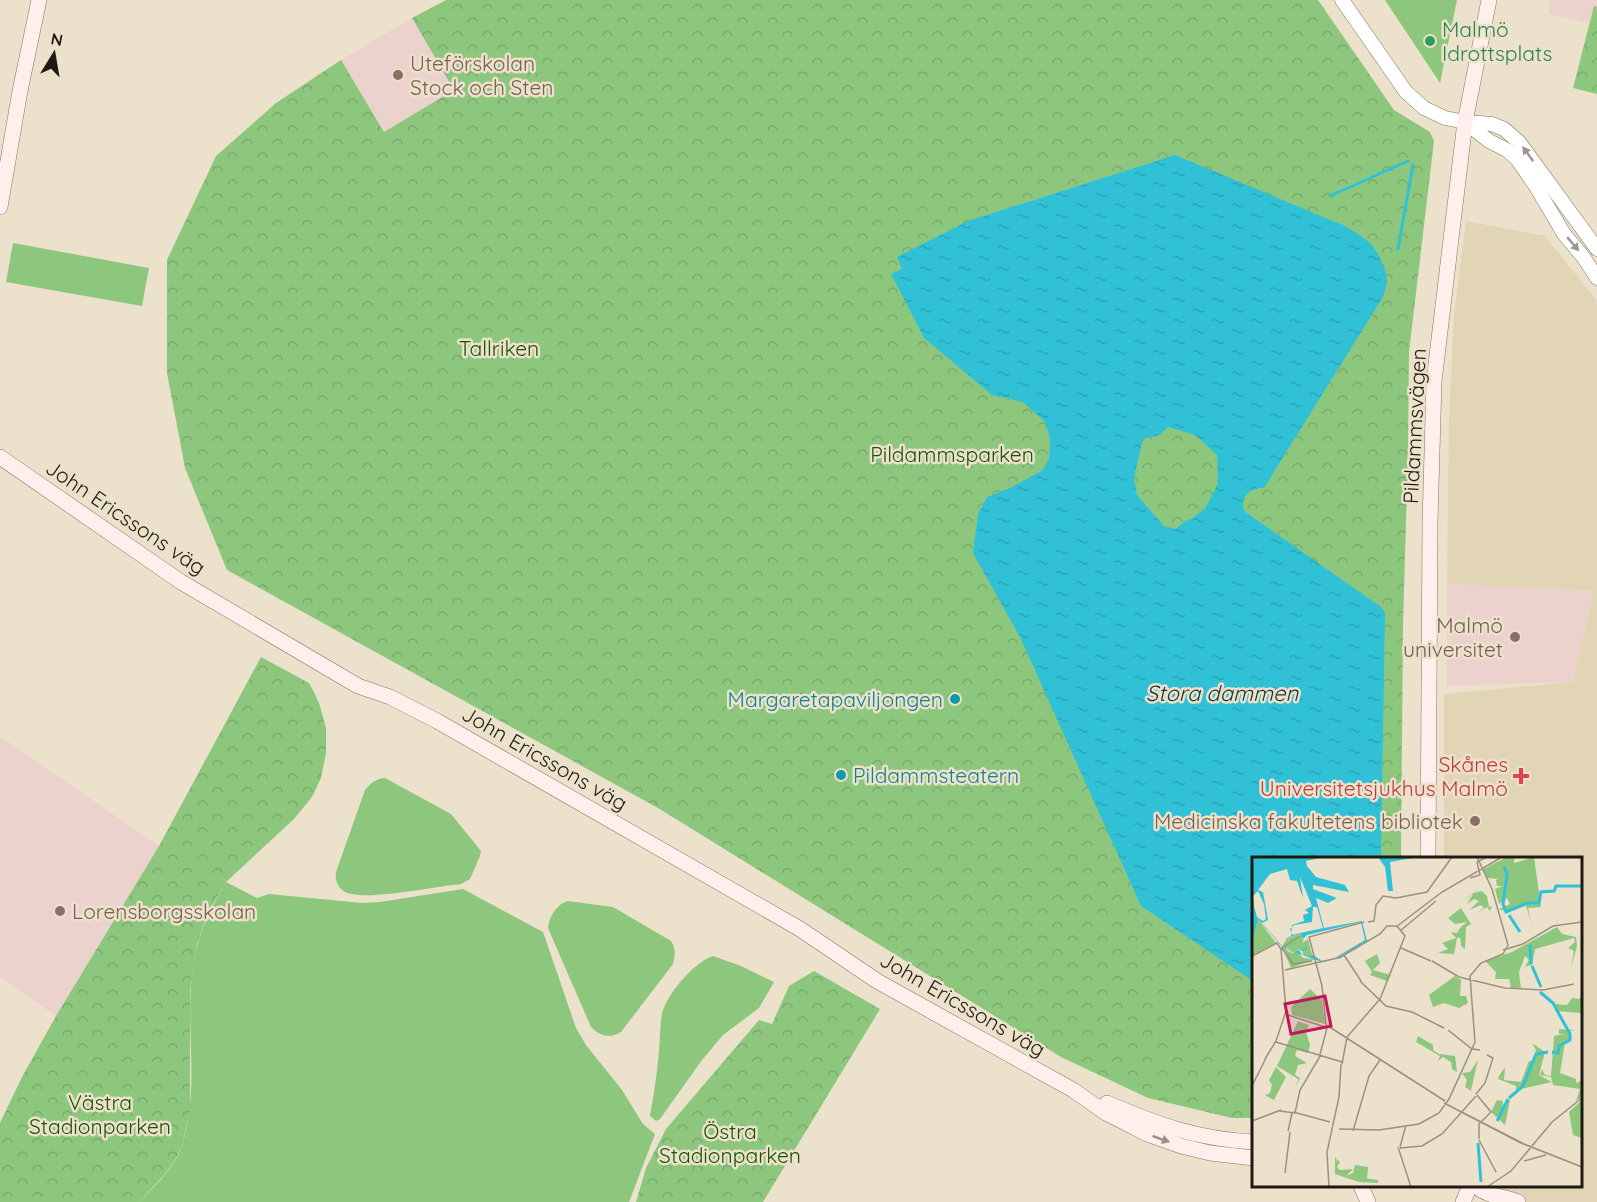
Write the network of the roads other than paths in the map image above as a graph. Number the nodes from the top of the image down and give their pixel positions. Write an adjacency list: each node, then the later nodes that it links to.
1 (39, 0): 5 (main road)
2 (1342, 0): 4 (street)
3 (1489, 0): 4 (main road, Pildammsvägen)
4 (1465, 122): 6 (street, one-way to 4); 7 (street, one-way to 7); 9 (main road, Pildammsvägen)
5 (0, 207)
6 (1597, 249)
7 (1597, 278)
8 (0, 458): 10 (main road, John Ericssons väg)
9 (1428, 857)
10 (1073, 1090): 11 (main road, John Ericssons väg); 12 (main road, John Ericssons väg, one-way to 12)
11 (1252, 1142)
12 (1252, 1158)
13 (1362, 1187): 16 (main road)
14 (1469, 1187): 17 (main road)
15 (1478, 1187): 18 (main road)
16 (1368, 1202)
17 (1463, 1202)
18 (1518, 1202)

